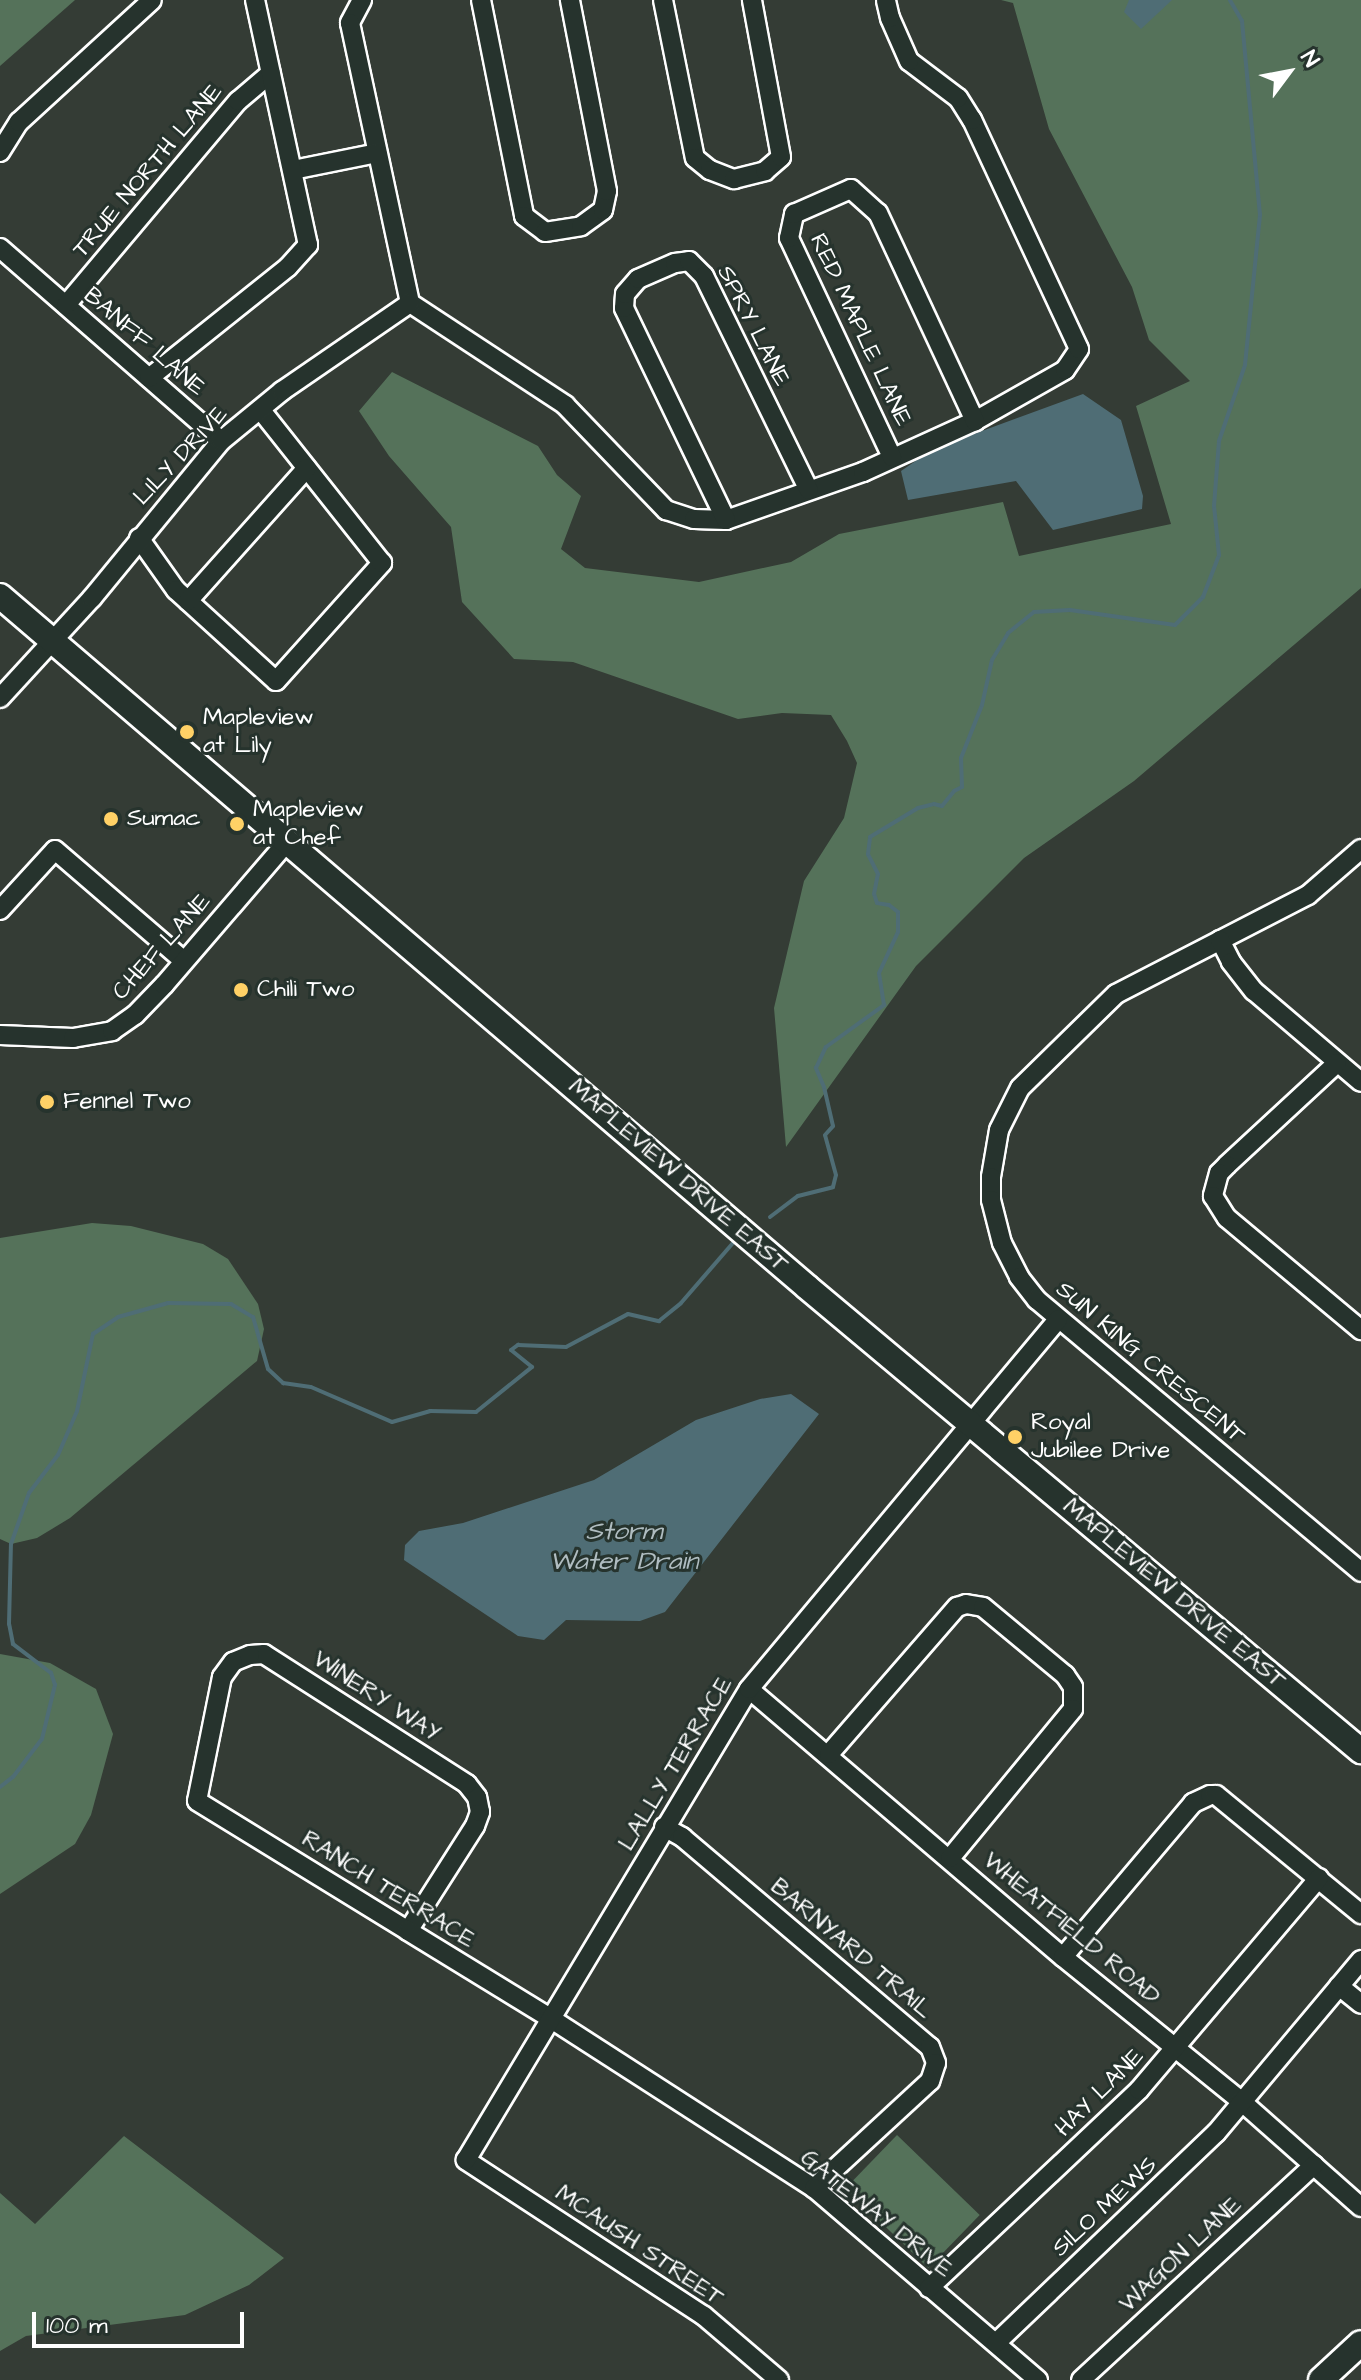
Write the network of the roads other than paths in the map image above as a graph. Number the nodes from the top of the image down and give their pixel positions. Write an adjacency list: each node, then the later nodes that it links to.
1 (152, 0): 10 (street)
2 (255, 0): 9 (street)
3 (362, 0): 11 (street)
4 (481, 0): 5 (street)
5 (570, 0)
6 (663, 0): 7 (street)
7 (752, 0)
8 (886, 0): 18 (street)
9 (271, 73): 12 (street); 15 (street, TRUE NORTH LANE)
10 (0, 152)
11 (377, 153): 12 (street); 14 (street)
12 (293, 170): 16 (street)
13 (0, 248): 15 (street, BANFF LANE)
14 (410, 303): 17 (street, LILY DRIVE); 23 (street)
15 (66, 305): 16 (street, BANFF LANE)
16 (149, 378): 19 (street, BANFF LANE)
17 (260, 409): 19 (street, LILY DRIVE); 21 (street)
18 (975, 421): 20 (street); 20 (street, RED MAPLE LANE)
19 (221, 441): 24 (street, LILY DRIVE)
20 (892, 457): 22 (street)
21 (307, 468): 26 (street); 26 (street)
22 (809, 490): 23 (street); 23 (street, SPRY LANE)
23 (726, 520)
24 (139, 538): 26 (street); 27 (street, LILY DRIVE)
25 (0, 596): 27 (main road, MAPLEVIEW DRIVE EAST)
26 (188, 601)
27 (51, 640): 28 (street, LILY DRIVE); 29 (main road, MAPLEVIEW DRIVE EAST)
28 (0, 698)
29 (286, 843): 33 (street, CHEF LANE); 39 (main road, MAPLEVIEW DRIVE EAST)
30 (1361, 849): 32 (street, SUN KING CRESCENT)
31 (0, 910): 33 (street)
32 (1220, 940): 35 (street); 37 (street, SUN KING CRESCENT)
33 (184, 961): 34 (street, CHEF LANE)
34 (0, 1035)
35 (1337, 1063): 36 (street); 38 (street)
36 (1361, 1082)
37 (1058, 1319): 39 (street); 40 (street, SUN KING CRESCENT)
38 (1361, 1330)
39 (970, 1422): 41 (street, LALLY TERRACE); 42 (main road, MAPLEVIEW DRIVE EAST)
40 (1361, 1572)
41 (749, 1689): 43 (street, WHEATFIELD ROAD); 45 (street, LALLY TERRACE)
42 (1361, 1751)
43 (829, 1754): 46 (street, WHEATFIELD ROAD); 46 (street)
44 (197, 1801): 49 (street, RANCH TERRACE); 49 (street, WINERY WAY)
45 (664, 1827): 54 (street, LALLY TERRACE); 59 (street, BARNYARD TRAIL)
46 (950, 1858): 50 (street, WHEATFIELD ROAD)
47 (1319, 1878): 48 (street); 50 (street); 55 (street, HAY LANE)
48 (1361, 1914)
49 (408, 1931): 54 (street, RANCH TERRACE)
50 (1063, 1957): 55 (street, WHEATFIELD ROAD)
51 (1361, 1960): 52 (street, SILO MEWS)
52 (1339, 1986): 53 (street); 56 (street, SILO MEWS)
53 (1361, 2004)
54 (553, 2020): 57 (street, LALLY TERRACE); 59 (street, GATEWAY DRIVE)
55 (1177, 2048): 56 (street, WHEATFIELD ROAD); 61 (street, HAY LANE)
56 (1241, 2101): 58 (street, WHEATFIELD ROAD); 62 (street, SILO MEWS)
57 (466, 2160): 64 (street, MCAUSH STREET)
58 (1314, 2165): 60 (street, WHEATFIELD ROAD); 66 (street, WAGON LANE)
59 (814, 2188): 61 (street, GATEWAY DRIVE)
60 (1361, 2207)
61 (929, 2288): 62 (street, GATEWAY DRIVE)
62 (996, 2343): 65 (street, GATEWAY DRIVE)
63 (1361, 2343): 67 (main road)
64 (779, 2380)
65 (1038, 2380)
66 (1081, 2380)
67 (1321, 2380)

